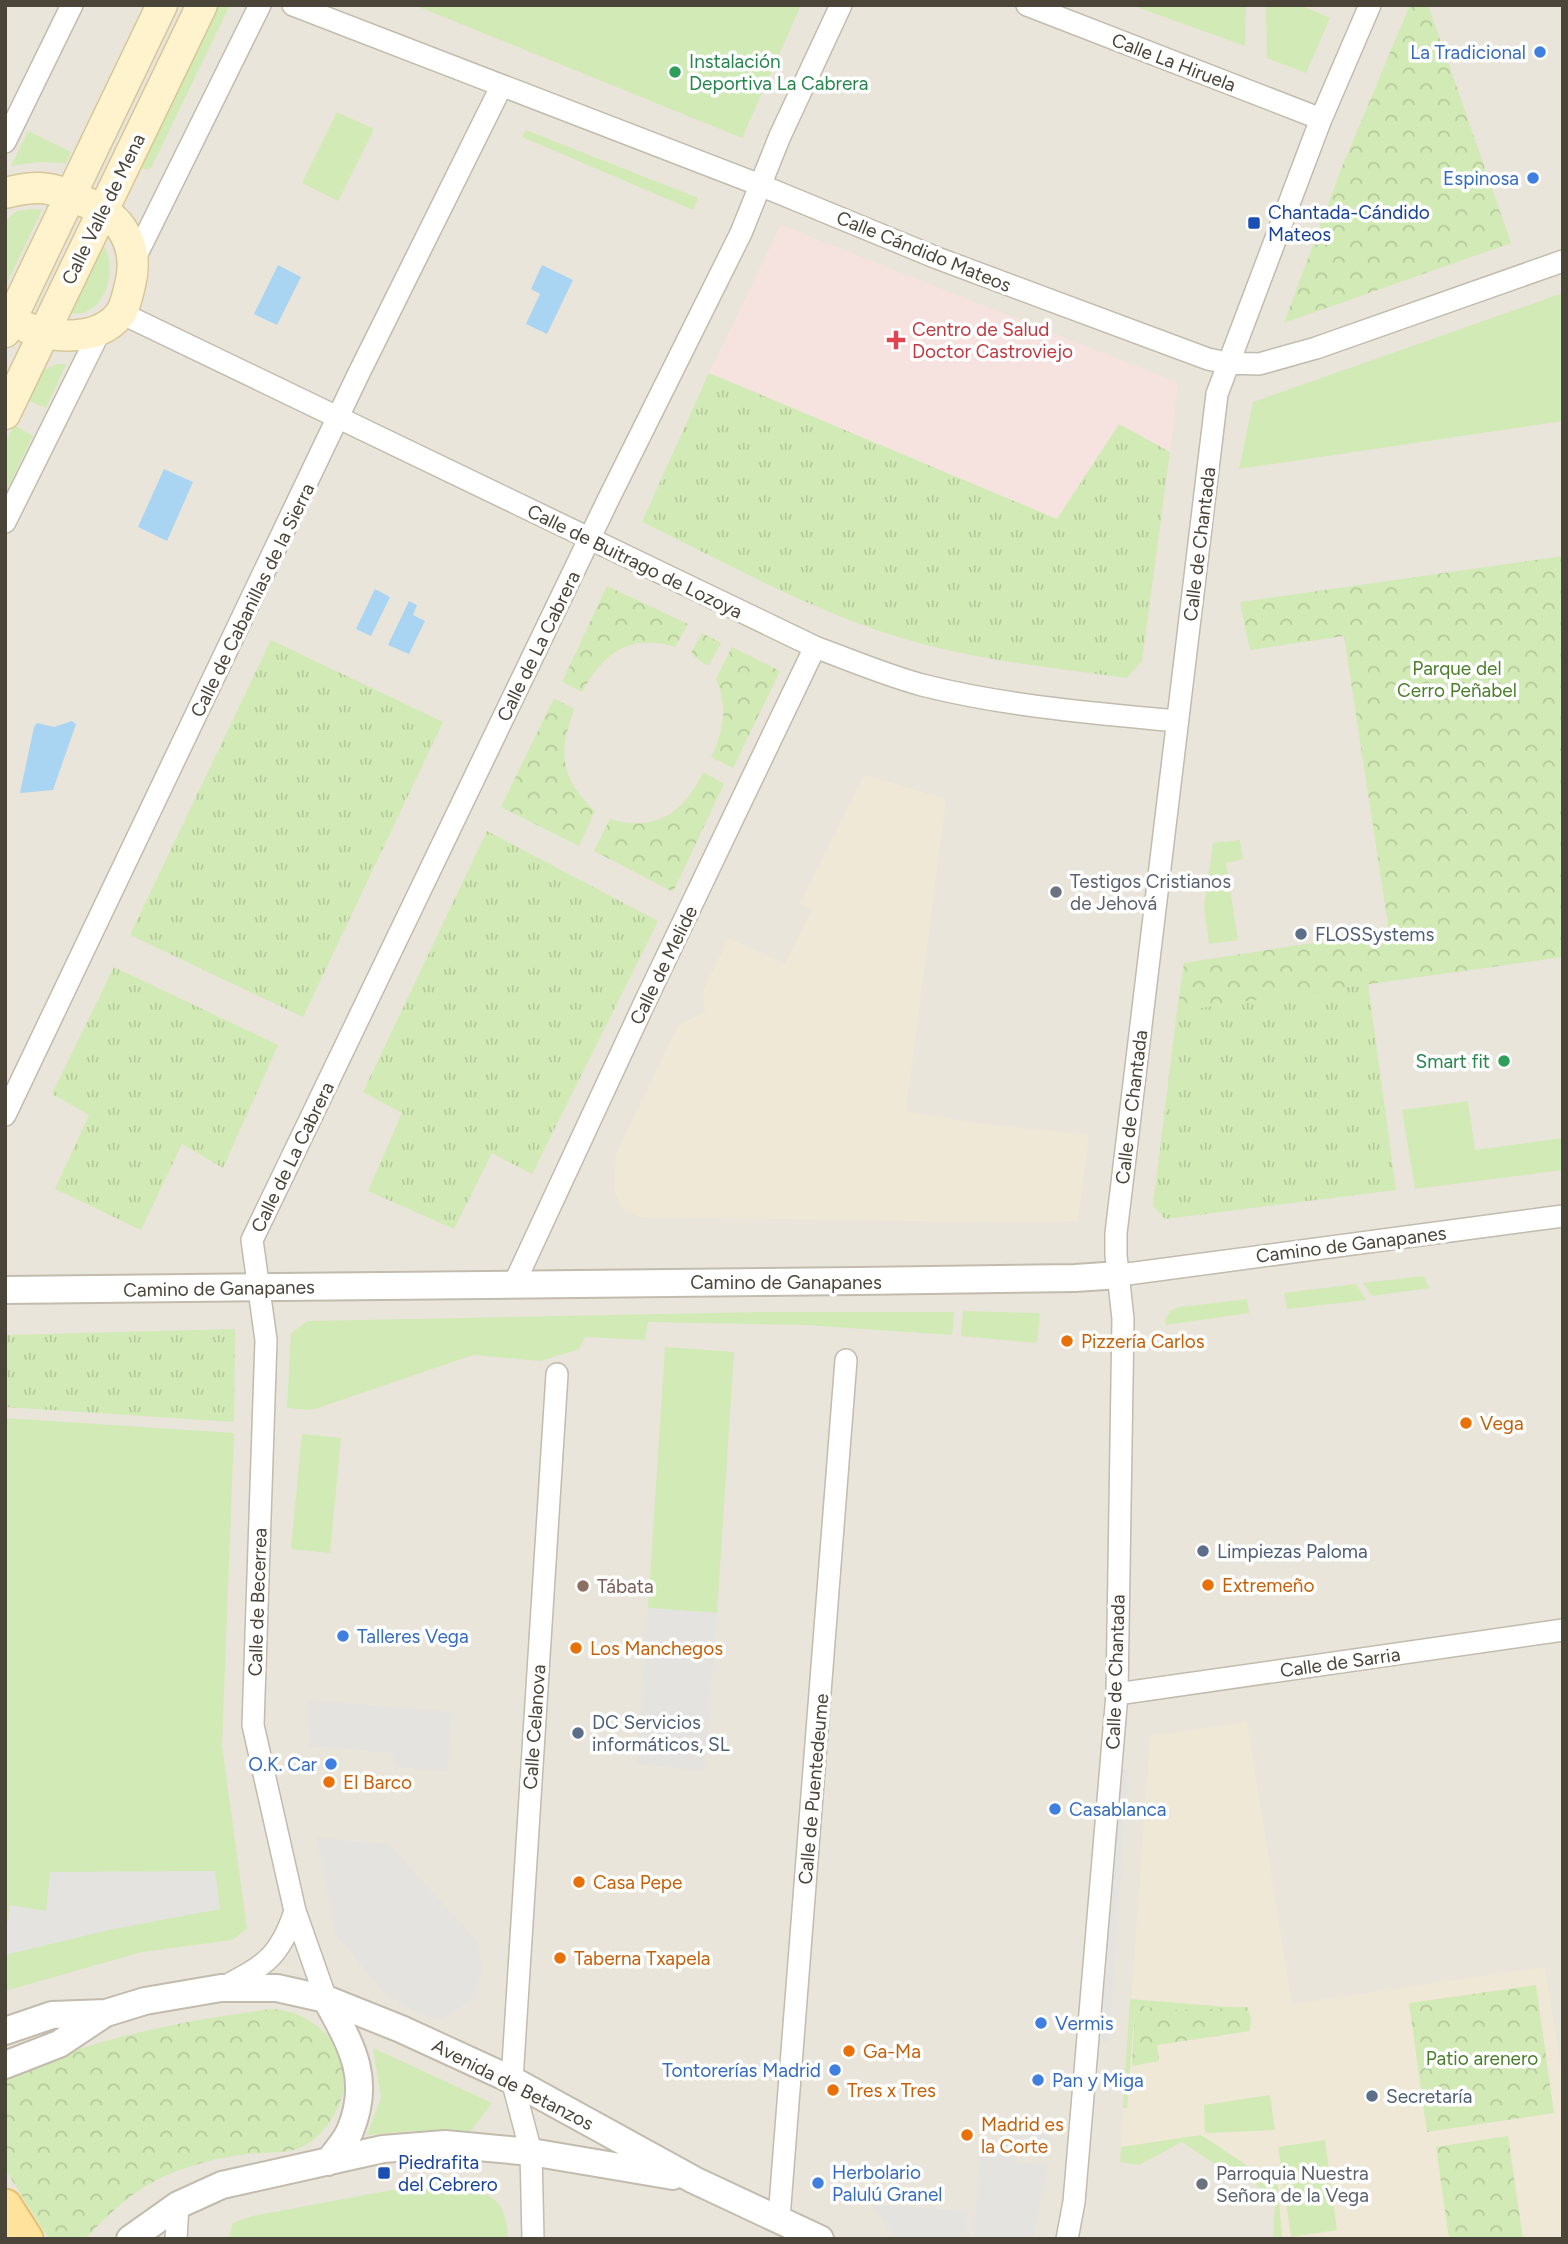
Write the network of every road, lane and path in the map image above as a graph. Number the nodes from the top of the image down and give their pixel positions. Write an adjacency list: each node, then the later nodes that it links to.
1 (72, 5): 11 (street)
2 (162, 5): 14 (main road, Calle Valle de Mena)
3 (202, 5): 15 (main road, Calle Valle de Mena)
4 (260, 5): 16 (street)
5 (293, 5): 9 (street, Calle Cándido Mateos)
6 (841, 5): 12 (street, Calle de La Cabrera)
7 (1027, 5): 10 (street, Calle La Hiruela)
8 (1370, 5): 10 (street, Calle de Chantada)
9 (501, 87): 12 (street, Calle Cándido Mateos); 23 (street, Calle de Cabanillas de la Sierra)
10 (1321, 119): 21 (street, Calle de Chantada)
11 (5, 142)
12 (760, 185): 21 (street, Calle Cándido Mateos); 25 (street, Calle de La Cabrera)
13 (5, 193): 14 (main road)
14 (72, 195): 15 (main road); 19 (main road, Calle Valle de Mena)
15 (102, 210): 16 (main road); 20 (main road, Calle Valle de Mena)
16 (134, 260): 18 (main road)
17 (1563, 261): 21 (street, Calle Cándido Mateos)
18 (111, 321): 20 (main road); 23 (street, Calle de Buitrago de Lozoya); 24 (street)
19 (7, 323): 20 (main road)
20 (44, 334): 22 (main road, Calle Valle de Mena)
21 (1227, 363): 27 (street, Calle de Chantada)
22 (5, 414)
23 (337, 418): 25 (street, Calle de Buitrago de Lozoya); 28 (street, Calle de Cabanillas de la Sierra)
24 (5, 523)
25 (590, 539): 26 (street, Calle de Buitrago de Lozoya); 32 (street, Calle de La Cabrera)
26 (815, 647): 27 (street, Calle de Buitrago de Lozoya); 31 (street, Calle de Melide)
27 (1177, 721): 30 (street, Calle de Chantada)
28 (5, 1115)
29 (1563, 1216): 30 (street, Camino de Ganapanes)
30 (1120, 1275): 31 (street, Camino de Ganapanes); 37 (street, Calle de Chantada)
31 (514, 1284): 32 (street, Camino de Ganapanes)
32 (259, 1289): 33 (street, Camino de Ganapanes); 38 (street, Calle de Becerrea)
33 (5, 1290)
34 (846, 1360): 50 (street, Calle de Puentedeume)
35 (557, 1374): 44 (street, Calle Celanova)
36 (1563, 1630): 37 (street, Calle de Sarria)
37 (1117, 1694): 56 (street, Calle de Chantada)
38 (295, 1910): 39 (street); 40 (street, Calle de Becerrea)
39 (221, 1988): 40 (street, Avenida de Betanzos); 41 (street, Avenida de Betanzos)
40 (326, 1999): 44 (street, Avenida de Betanzos); 46 (street)
41 (106, 2013): 42 (street); 43 (street)
42 (5, 2031)
43 (5, 2065)
44 (512, 2080): 45 (street, Calle Celanova); 47 (street, Avenida de Betanzos)
45 (531, 2152): 46 (street, Avenida de Betanzos); 47 (street, Avenida de Betanzos); 54 (street, Calle Celanova)
46 (328, 2162): 48 (street, Avenida de Betanzos)
47 (694, 2180): 50 (street, Avenida de Betanzos)
48 (178, 2205): 52 (street, Avenida de Betanzos); 53 (street)
49 (5, 2206): 51 (main road)
50 (779, 2218): 55 (street, Avenida de Betanzos)
51 (26, 2239)
52 (130, 2239)
53 (176, 2239)
54 (533, 2239)
55 (820, 2239)
56 (1068, 2239)

